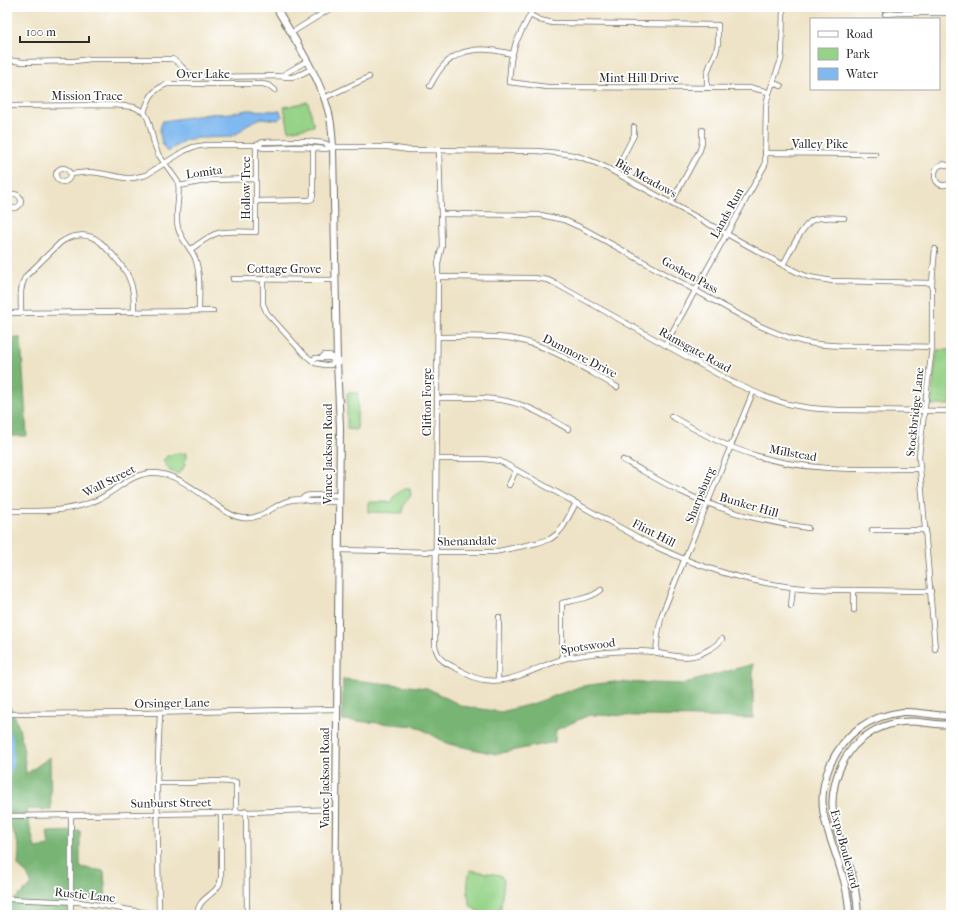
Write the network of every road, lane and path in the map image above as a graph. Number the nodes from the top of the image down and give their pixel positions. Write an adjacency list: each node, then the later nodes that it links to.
1 (276, 7): 9 (main road, Vance Jackson Road)
2 (333, 7): 9 (street)
3 (534, 7): 8 (street)
4 (783, 7): 18 (street, Lands Run)
5 (927, 10): 6 (street); 7 (street)
6 (951, 13)
7 (886, 14)
8 (530, 15): 10 (street); 21 (street)
9 (290, 33): 12 (main road, Vance Jackson Road)
10 (512, 54): 19 (street); 21 (street, Mint Hill Drive)
11 (7, 60): 15 (street)
12 (307, 61): 13 (main road, Vance Jackson Road); 14 (street)
13 (311, 69): 16 (street); 24 (main road, Vance Jackson Road)
14 (291, 70): 15 (street); 16 (street)
15 (280, 76): 16 (street)
16 (295, 77)
17 (369, 77): 24 (street)
18 (774, 83): 20 (street); 23 (street, Lands Run)
19 (430, 86)
20 (781, 86)
21 (707, 88): 23 (street, Mint Hill Drive)
22 (275, 90): 26 (street, Over Lake)
23 (769, 93): 33 (street, Lands Run)
24 (324, 98): 30 (main road, Vance Jackson Road)
25 (7, 106): 26 (street, Mission Trace)
26 (144, 112): 35 (street)
27 (634, 128): 37 (street)
28 (702, 130): 43 (street)
29 (256, 145): 30 (street, Big Meadows); 31 (street, Big Meadows); 35 (street, Big Meadows); 39 (street, Hollow Tree)
30 (333, 147): 31 (street, Big Meadows); 32 (street, Big Meadows); 53 (main road, Vance Jackson Road)
31 (313, 148): 42 (street)
32 (439, 150): 37 (street, Big Meadows); 44 (street, Clifton Forge)
33 (765, 153): 34 (street, Valley Pike); 46 (street, Lands Run)
34 (875, 154)
35 (164, 163): 38 (street, Big Meadows); 41 (street)
36 (951, 167): 40 (street)
37 (615, 172): 43 (street, Big Meadows)
38 (70, 174)
39 (256, 179): 41 (street, Lomita); 42 (street, Hollow Tree)
40 (951, 183)
41 (179, 186): 48 (street)
42 (257, 201): 48 (street, Hollow Tree)
43 (671, 203): 46 (street, Big Meadows)
44 (441, 214): 50 (street, Clifton Forge); 55 (street, Goshen Pass)
45 (844, 218): 49 (street)
46 (727, 234): 49 (street, Big Meadows); 55 (street, Lands Run)
47 (935, 249): 54 (street, Stockbridge Lane)
48 (190, 250): 56 (street)
49 (783, 265): 54 (street, Big Meadows)
50 (438, 277): 61 (street, Clifton Forge); 62 (street, Ramsgate Road)
51 (233, 279): 52 (street, Cottage Grove)
52 (263, 279): 53 (street, Cottage Grove); 64 (street)
53 (336, 280): 65 (main road, Vance Jackson Road)
54 (932, 283): 63 (street, Stockbridge Lane)
55 (696, 290): 62 (street, Lands Run); 63 (street, Goshen Pass)
56 (199, 311): 57 (street); 58 (street)
57 (213, 311)
58 (134, 312): 60 (street); 60 (street)
59 (7, 313): 60 (street)
60 (21, 313)
61 (438, 337): 66 (street, Dunmore Drive); 68 (street, Clifton Forge)
62 (665, 345): 67 (street, Ramsgate Road)
63 (932, 347): 69 (street, Stockbridge Lane)
64 (312, 360): 65 (street); 65 (street)
65 (334, 360): 79 (main road, Vance Jackson Road)
66 (617, 387)
67 (753, 392): 69 (street, Ramsgate Road); 73 (street, Sharpsburg)
68 (437, 398): 72 (street); 74 (street, Clifton Forge)
69 (925, 411): 70 (street, Ramsgate Road); 76 (street, Stockbridge Lane)
70 (951, 411)
71 (671, 416): 73 (street, Millstead)
72 (568, 429)
73 (731, 447): 76 (street, Millstead); 81 (street, Sharpsburg)
74 (437, 459): 77 (street, Flint Hill); 87 (street, Clifton Forge)
75 (623, 460): 81 (street, Bunker Hill)
76 (920, 469): 85 (street, Stockbridge Lane)
77 (516, 470): 78 (street); 80 (street, Flint Hill)
78 (509, 485)
79 (339, 499): 82 (street, Wall Street); 86 (main road, Vance Jackson Road)
80 (576, 503): 87 (street, Shenandale); 88 (street, Flint Hill)
81 (708, 504): 83 (street, Bunker Hill); 88 (street, Sharpsburg)
82 (7, 512)
83 (808, 528)
84 (872, 530): 85 (street)
85 (926, 530): 92 (street, Stockbridge Lane)
86 (338, 550): 87 (street, Shenandale); 102 (main road, Vance Jackson Road)
87 (436, 552): 99 (street, Clifton Forge)
88 (685, 559): 89 (street, Flint Hill); 98 (street, Sharpsburg)
89 (793, 587): 91 (street, Flint Hill); 93 (street)
90 (601, 590): 100 (street)
91 (854, 590): 92 (street, Flint Hill); 94 (street)
92 (931, 591): 97 (street, Stockbridge Lane)
93 (791, 606)
94 (854, 610)
95 (498, 617): 101 (street)
96 (722, 638): 98 (street, Spotswood)
97 (935, 649)
98 (656, 652): 100 (street, Spotswood)
99 (437, 654): 101 (street, Spotswood)
100 (562, 659): 101 (street, Spotswood)
101 (498, 680)
102 (337, 709): 103 (street, Orsinger Lane); 110 (main road, Vance Jackson Road)
103 (160, 713): 104 (street, Orsinger Lane); 109 (street)
104 (7, 714)
105 (951, 716): 107 (main road, Expo Boulevard)
106 (951, 724): 108 (main road, Expo Boulevard)
107 (834, 756): 108 (street); 119 (main road, Expo Boulevard)
108 (843, 762): 120 (main road, Expo Boulevard)
109 (157, 783): 112 (street); 114 (street)
110 (336, 809): 113 (street, Sunburst Street); 125 (main road, Vance Jackson Road)
111 (221, 812): 112 (street, Sunburst Street); 114 (street, Sunburst Street); 123 (street)
112 (236, 812): 113 (street, Sunburst Street)
113 (246, 812): 124 (street)
114 (157, 813): 115 (street, Sunburst Street); 122 (street)
115 (72, 815): 116 (street, Sunburst Street); 118 (street)
116 (7, 816)
117 (7, 899): 118 (street, Rustic Lane)
118 (71, 902): 121 (street); 122 (street, Rustic Lane)
119 (849, 913): 120 (street)
120 (858, 913)
121 (71, 915)
122 (160, 915)
123 (197, 915)
124 (247, 915)
125 (335, 915)

